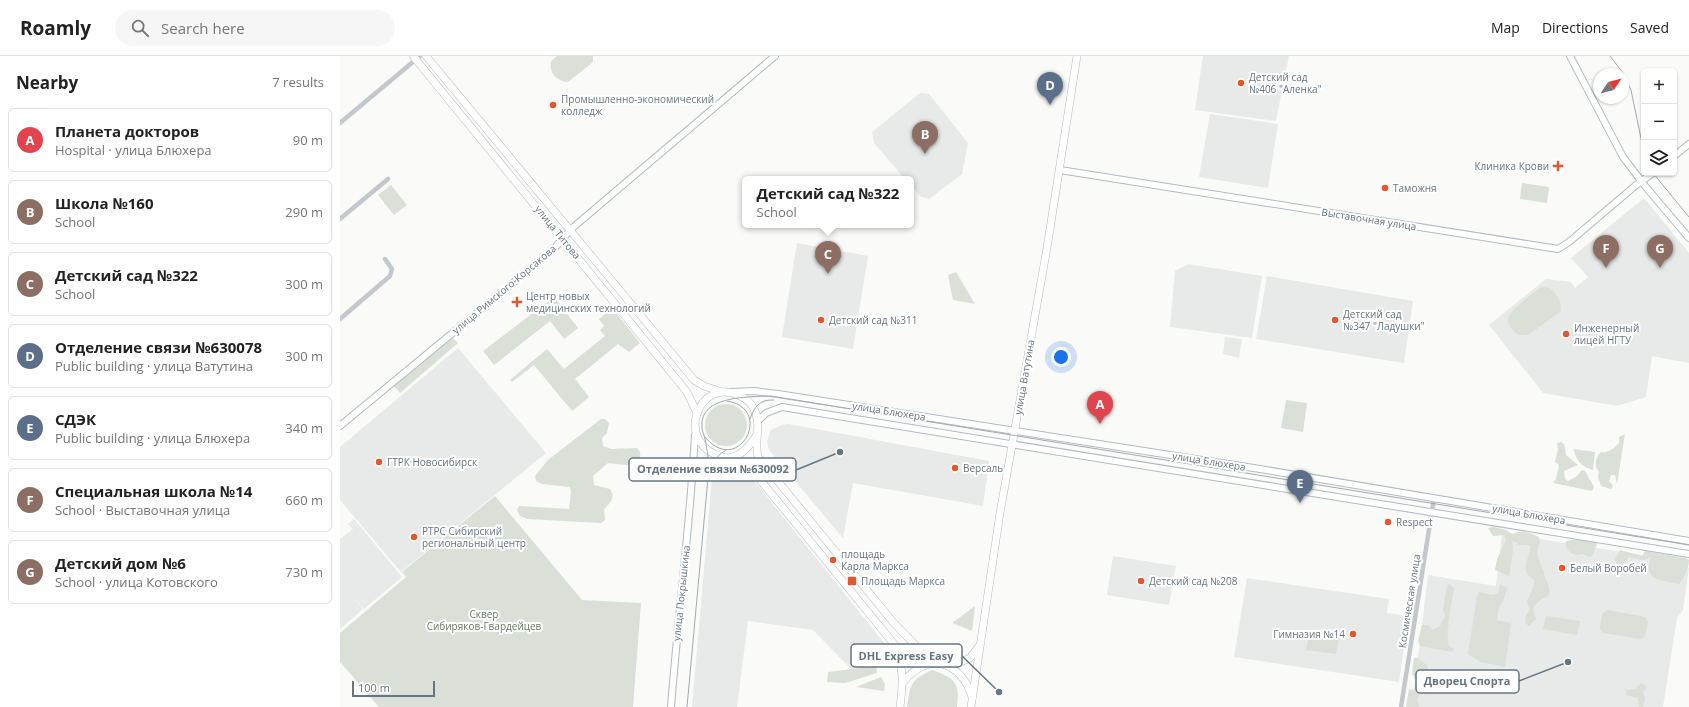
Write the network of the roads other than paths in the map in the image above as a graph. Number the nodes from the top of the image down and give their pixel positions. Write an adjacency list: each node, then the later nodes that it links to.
1 (426, 56): 14 (main road, улица Титова)
2 (775, 56): 14 (street, улица Римского-Корсакова)
3 (1077, 56): 9 (main road, улица Ватутина)
4 (1570, 56): 12 (street)
5 (416, 57): 6 (street); 15 (main road, улица Титова)
6 (340, 123)
7 (1689, 144): 8 (street)
8 (1677, 154)
9 (1060, 170): 12 (street, Выставочная улица); 23 (main road, улица Ватутина)
10 (1649, 176): 12 (street, Выставочная улица)
11 (388, 179): 13 (street)
12 (1642, 181): 16 (street)
13 (340, 219)
14 (570, 230): 15 (street, улица Римского-Корсакова); 19 (main road, улица Титова)
15 (563, 238): 20 (main road, улица Титова); 22 (street, улица Римского-Корсакова)
16 (1689, 238)
17 (385, 259): 18 (street)
18 (340, 319)
19 (726, 392): 20 (main road); 21 (main road); 23 (street, улица Блюхера)
20 (697, 413): 24 (main road)
21 (758, 421): 25 (main road); 26 (street, улица Блюхера)
22 (340, 426)
23 (1014, 430): 26 (main road, улица Ватутина); 29 (street, улица Блюхера)
24 (695, 435): 27 (main road); 28 (street, улица Покрышкина)
25 (756, 436): 27 (main road); 34 (main road)
26 (1012, 445): 30 (street, улица Блюхера); 33 (main road, улица Ватутина)
27 (729, 458): 28 (street); 36 (main road)
28 (693, 479): 38 (street, улица Покрышкина)
29 (1434, 498): 30 (street, Космическая улица); 31 (street, улица Блюхера)
30 (1432, 513): 32 (street, улица Блюхера); 42 (street, Космическая улица)
31 (1689, 541)
32 (1689, 554)
33 (982, 641): 35 (main road); 37 (main road, улица Ватутина)
34 (936, 662): 35 (main road); 36 (main road)
35 (951, 666): 37 (main road)
36 (903, 683): 39 (main road)
37 (972, 698): 40 (main road); 41 (main road)
38 (671, 707)
39 (900, 707)
40 (970, 707)
41 (975, 707)
42 (1401, 707)

